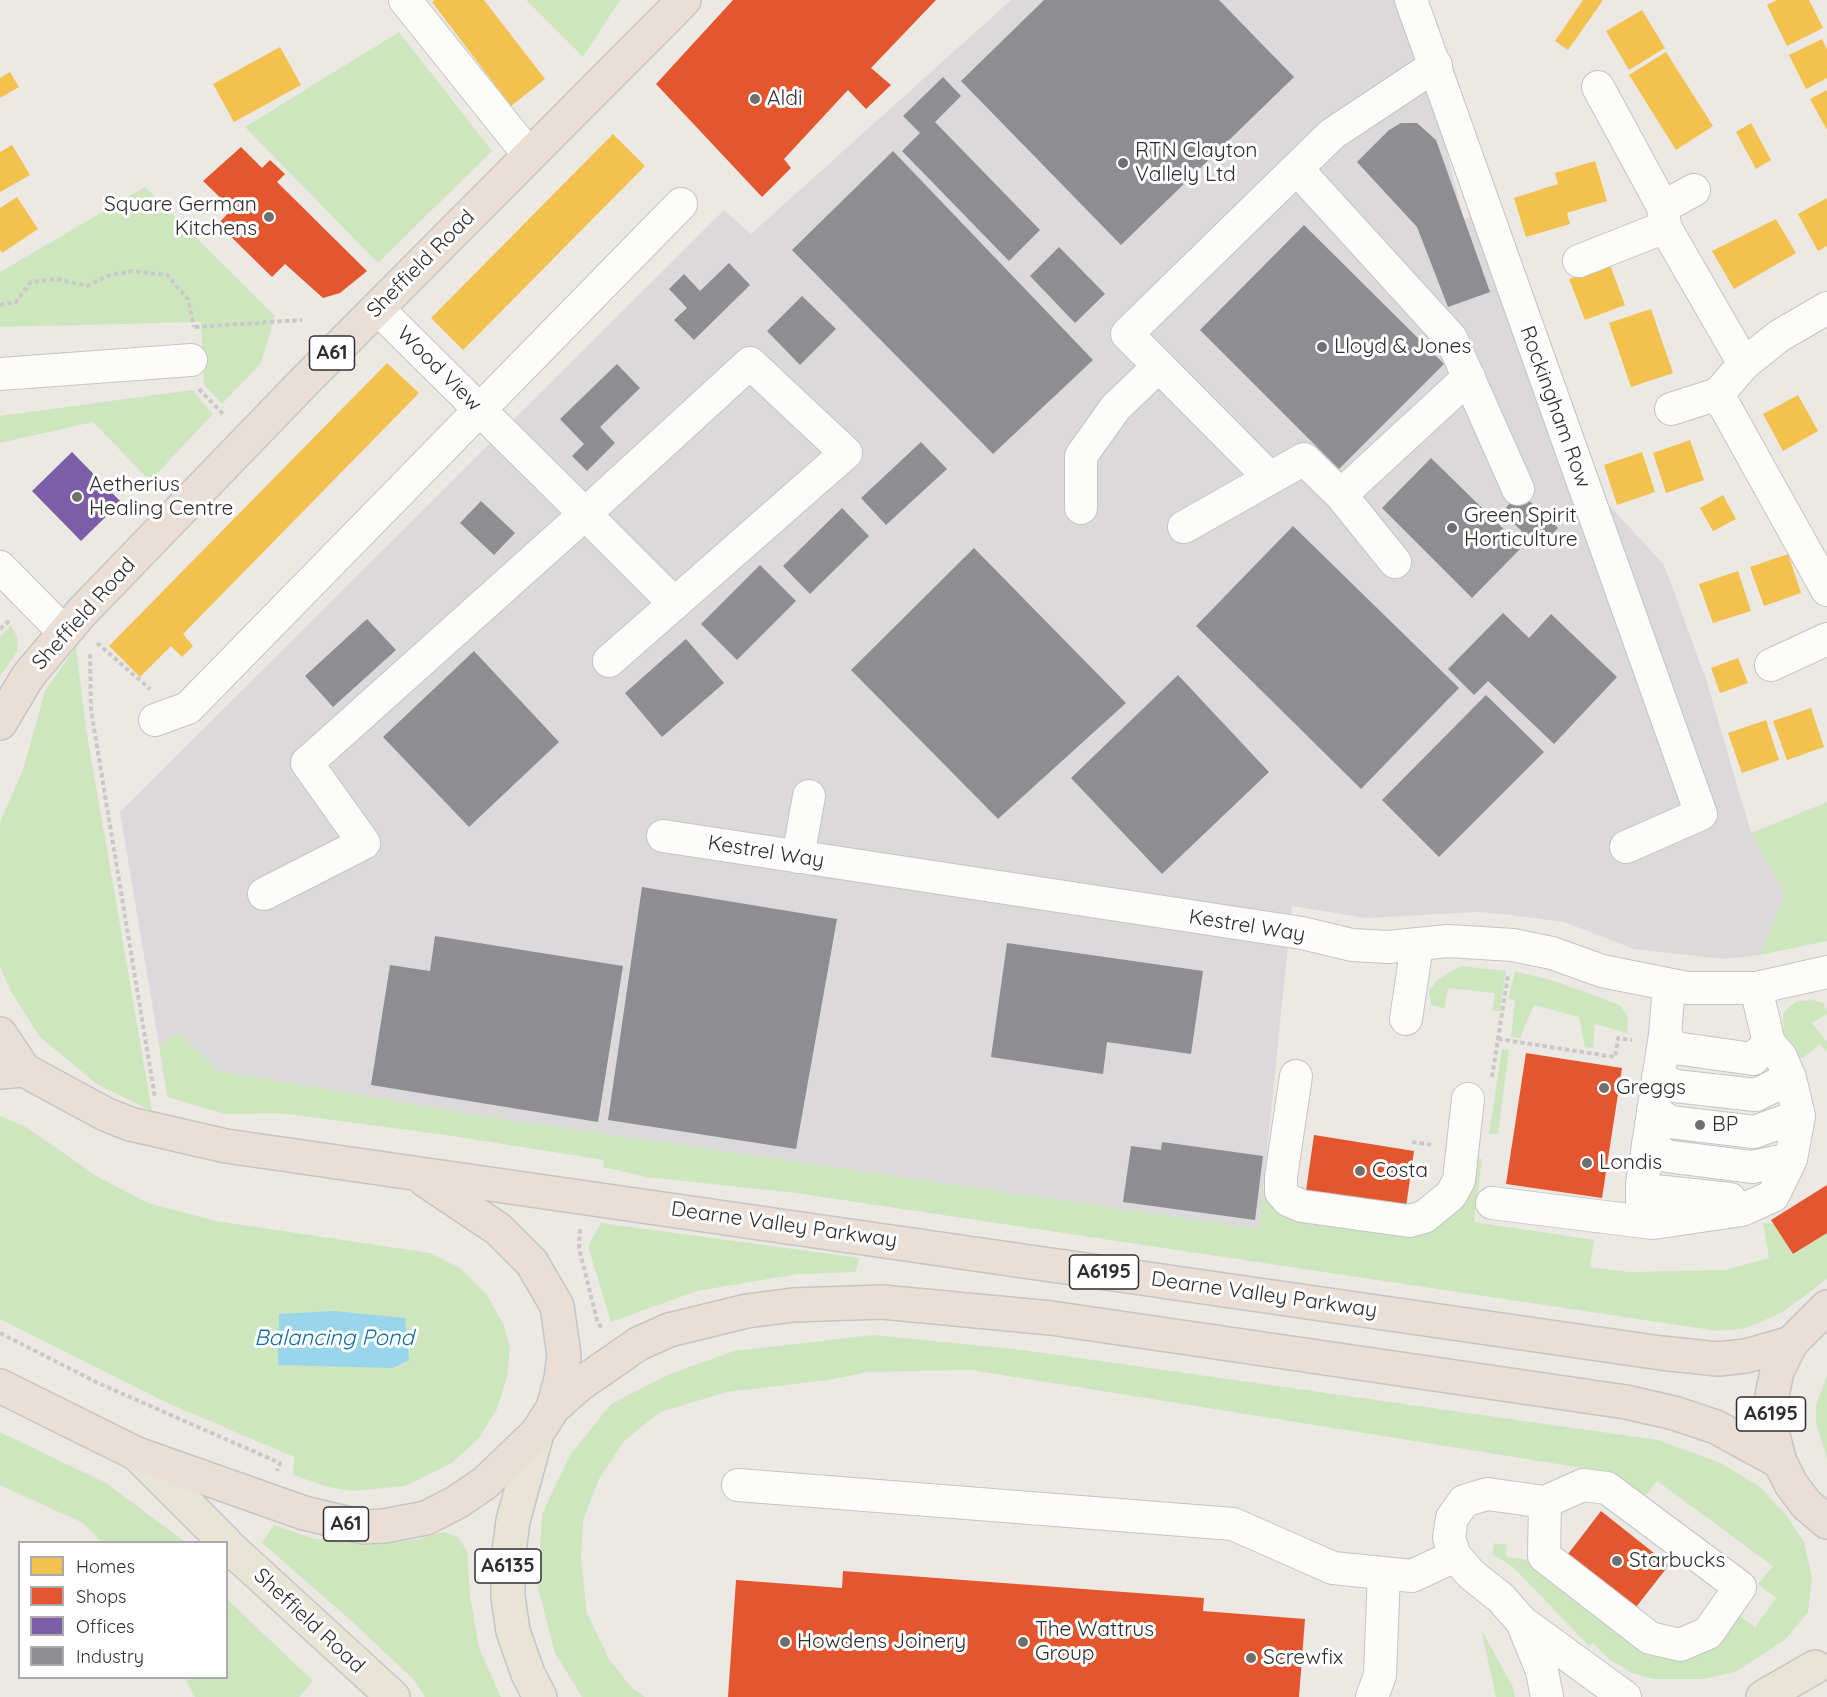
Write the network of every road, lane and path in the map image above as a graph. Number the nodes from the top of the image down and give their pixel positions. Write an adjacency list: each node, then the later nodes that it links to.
1 (405, 0): 6 (street)
2 (684, 0): 6 (highway, Sheffield Road / A61)
3 (1411, 0): 4 (street, Rockingham Row)
4 (1436, 65): 7 (street); 44 (street, Rockingham Row)
5 (1598, 87): 10 (street)
6 (529, 155): 13 (highway, Sheffield Road / A61)
7 (1297, 169): 19 (street); 21 (street)
8 (1694, 190): 10 (street)
9 (681, 204): 23 (street)
10 (1664, 217): 11 (street); 18 (street)
11 (1579, 261)
12 (0, 305): 16 (path)
13 (377, 308): 23 (street, Wood View); 25 (highway, Sheffield Road / A61)
14 (1827, 309): 18 (street)
15 (302, 321): 16 (path)
16 (194, 327): 17 (path)
17 (191, 360): 20 (street); 25 (path)
18 (1744, 364): 22 (street)
19 (1159, 366): 26 (street); 29 (street)
20 (0, 374)
21 (1468, 377): 27 (street); 28 (street)
22 (1718, 394): 24 (street); 34 (street)
23 (479, 409): 30 (street, Wood View); 40 (street)
24 (1671, 409)
25 (248, 441): 36 (highway, Sheffield Road / A61)
26 (1270, 478): 28 (street); 31 (street)
27 (1518, 489)
28 (1341, 495): 32 (street)
29 (1081, 508)
30 (585, 514): 35 (street, Wood View); 35 (street); 46 (street)
31 (1184, 527)
32 (1395, 562)
33 (0, 567): 36 (street)
34 (1827, 590)
35 (674, 603): 38 (street)
36 (78, 627): 40 (path); 41 (highway, Sheffield Road / A61); 63 (path)
37 (1827, 639): 39 (street)
38 (609, 661)
39 (1771, 665)
40 (166, 717)
41 (0, 723)
42 (809, 796): 45 (street)
43 (663, 836): 45 (street, Kestrel Way)
44 (1626, 847)
45 (798, 857): 47 (street, Kestrel Way)
46 (264, 894)
47 (1417, 945): 49 (street, Kestrel Way); 51 (street)
48 (1827, 972): 50 (street, Kestrel Way)
49 (1669, 986): 50 (street, Kestrel Way); 54 (street)
50 (1756, 988): 55 (street)
51 (1406, 1019)
52 (0, 1034): 56 (highway)
53 (1498, 1039): 54 (path)
54 (1664, 1040): 55 (street); 58 (street)
55 (1769, 1044): 59 (street)
56 (12, 1071): 63 (highway, Dearne Valley Parkway)
57 (1296, 1076): 60 (street)
58 (1658, 1077): 59 (street); 61 (street)
59 (1790, 1078): 62 (street)
60 (1468, 1099)
61 (1653, 1110): 62 (street); 64 (street)
62 (1799, 1116): 65 (street)
63 (160, 1133): 66 (highway, Dearne Valley Parkway)
64 (1648, 1143): 65 (street); 67 (street)
65 (1791, 1159): 69 (street)
66 (416, 1174): 68 (highway, Dearne Valley Parkway / A6195); 76 (highway)
67 (1642, 1184): 69 (street); 71 (street)
68 (585, 1196): 73 (highway, Dearne Valley Parkway / A6195); 74 (path)
69 (1773, 1196): 71 (street)
70 (1492, 1203): 71 (street)
71 (1653, 1223)
72 (1827, 1307): 73 (highway, A6195)
73 (1791, 1343): 78 (highway, A6195)
74 (618, 1358): 76 (highway, A6195); 78 (highway, A6195)
75 (0, 1386): 77 (highway, A61)
76 (545, 1421): 77 (highway, A61); 89 (main road, A6135)
77 (136, 1454): 82 (main road, Sheffield Road)
78 (1779, 1462): 81 (highway, A6195)
79 (738, 1485): 85 (street)
80 (1545, 1502): 80 (street); 84 (street)
81 (1826, 1522)
82 (224, 1541)
83 (228, 1545): 88 (main road, Sheffield Road)
84 (1455, 1556): 85 (street); 86 (street)
85 (1384, 1573): 90 (street)
86 (1522, 1622): 91 (street); 92 (street)
87 (1815, 1671): 93 (main road)
88 (393, 1697)
89 (540, 1697)
90 (1372, 1697)
91 (1547, 1697)
92 (1625, 1697)
93 (1762, 1697)

